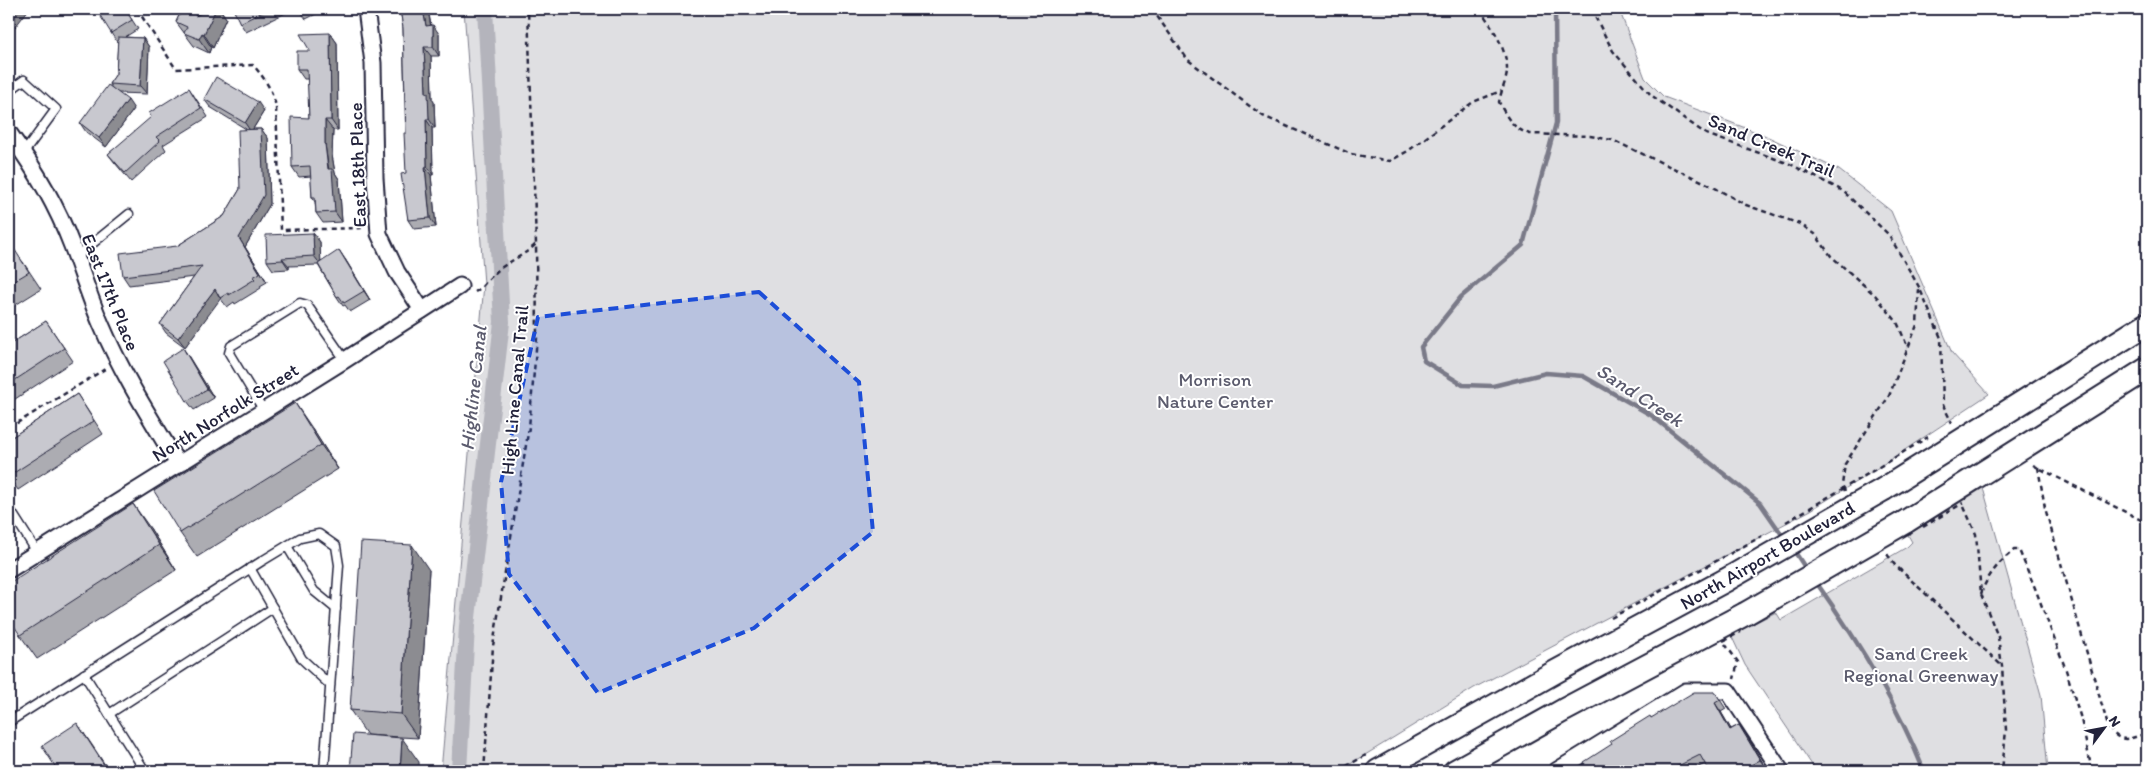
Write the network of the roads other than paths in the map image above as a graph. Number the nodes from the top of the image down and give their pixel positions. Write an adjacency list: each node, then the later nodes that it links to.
1 (366, 9): 8 (street, East 18th Place)
2 (9, 91): 4 (lane)
3 (10, 138): 4 (street, East 17th Place)
4 (23, 154): 6 (street, East 17th Place)
5 (129, 214): 6 (lane)
6 (76, 257): 13 (street, East 17th Place)
7 (459, 286): 8 (street, North Norfolk Street)
8 (422, 310): 10 (street, North Norfolk Street)
9 (2147, 324): 27 (main road, North Airport Boulevard, bridge)
10 (345, 360): 12 (street, North Norfolk Street); 12 (lane)
11 (2147, 368): 28 (main road, North Airport Boulevard, bridge)
12 (264, 410): 13 (street, North Norfolk Street)
13 (178, 464): 16 (street, North Norfolk Street)
14 (9, 508): 16 (lane)
15 (287, 546): 17 (lane); 20 (lane); 20 (lane)
16 (37, 552): 18 (street, North Norfolk Street)
17 (250, 568): 19 (lane); 21 (lane)
18 (9, 570)
19 (273, 608): 22 (lane); 23 (lane)
20 (336, 609): 22 (lane)
21 (84, 674): 23 (lane); 24 (lane)
22 (330, 685): 26 (lane)
23 (109, 714): 25 (lane)
24 (9, 722)
25 (145, 771)
26 (324, 771)
27 (1378, 771)
28 (1456, 771)
29 (1556, 771): 30 (street)
30 (1781, 771)

